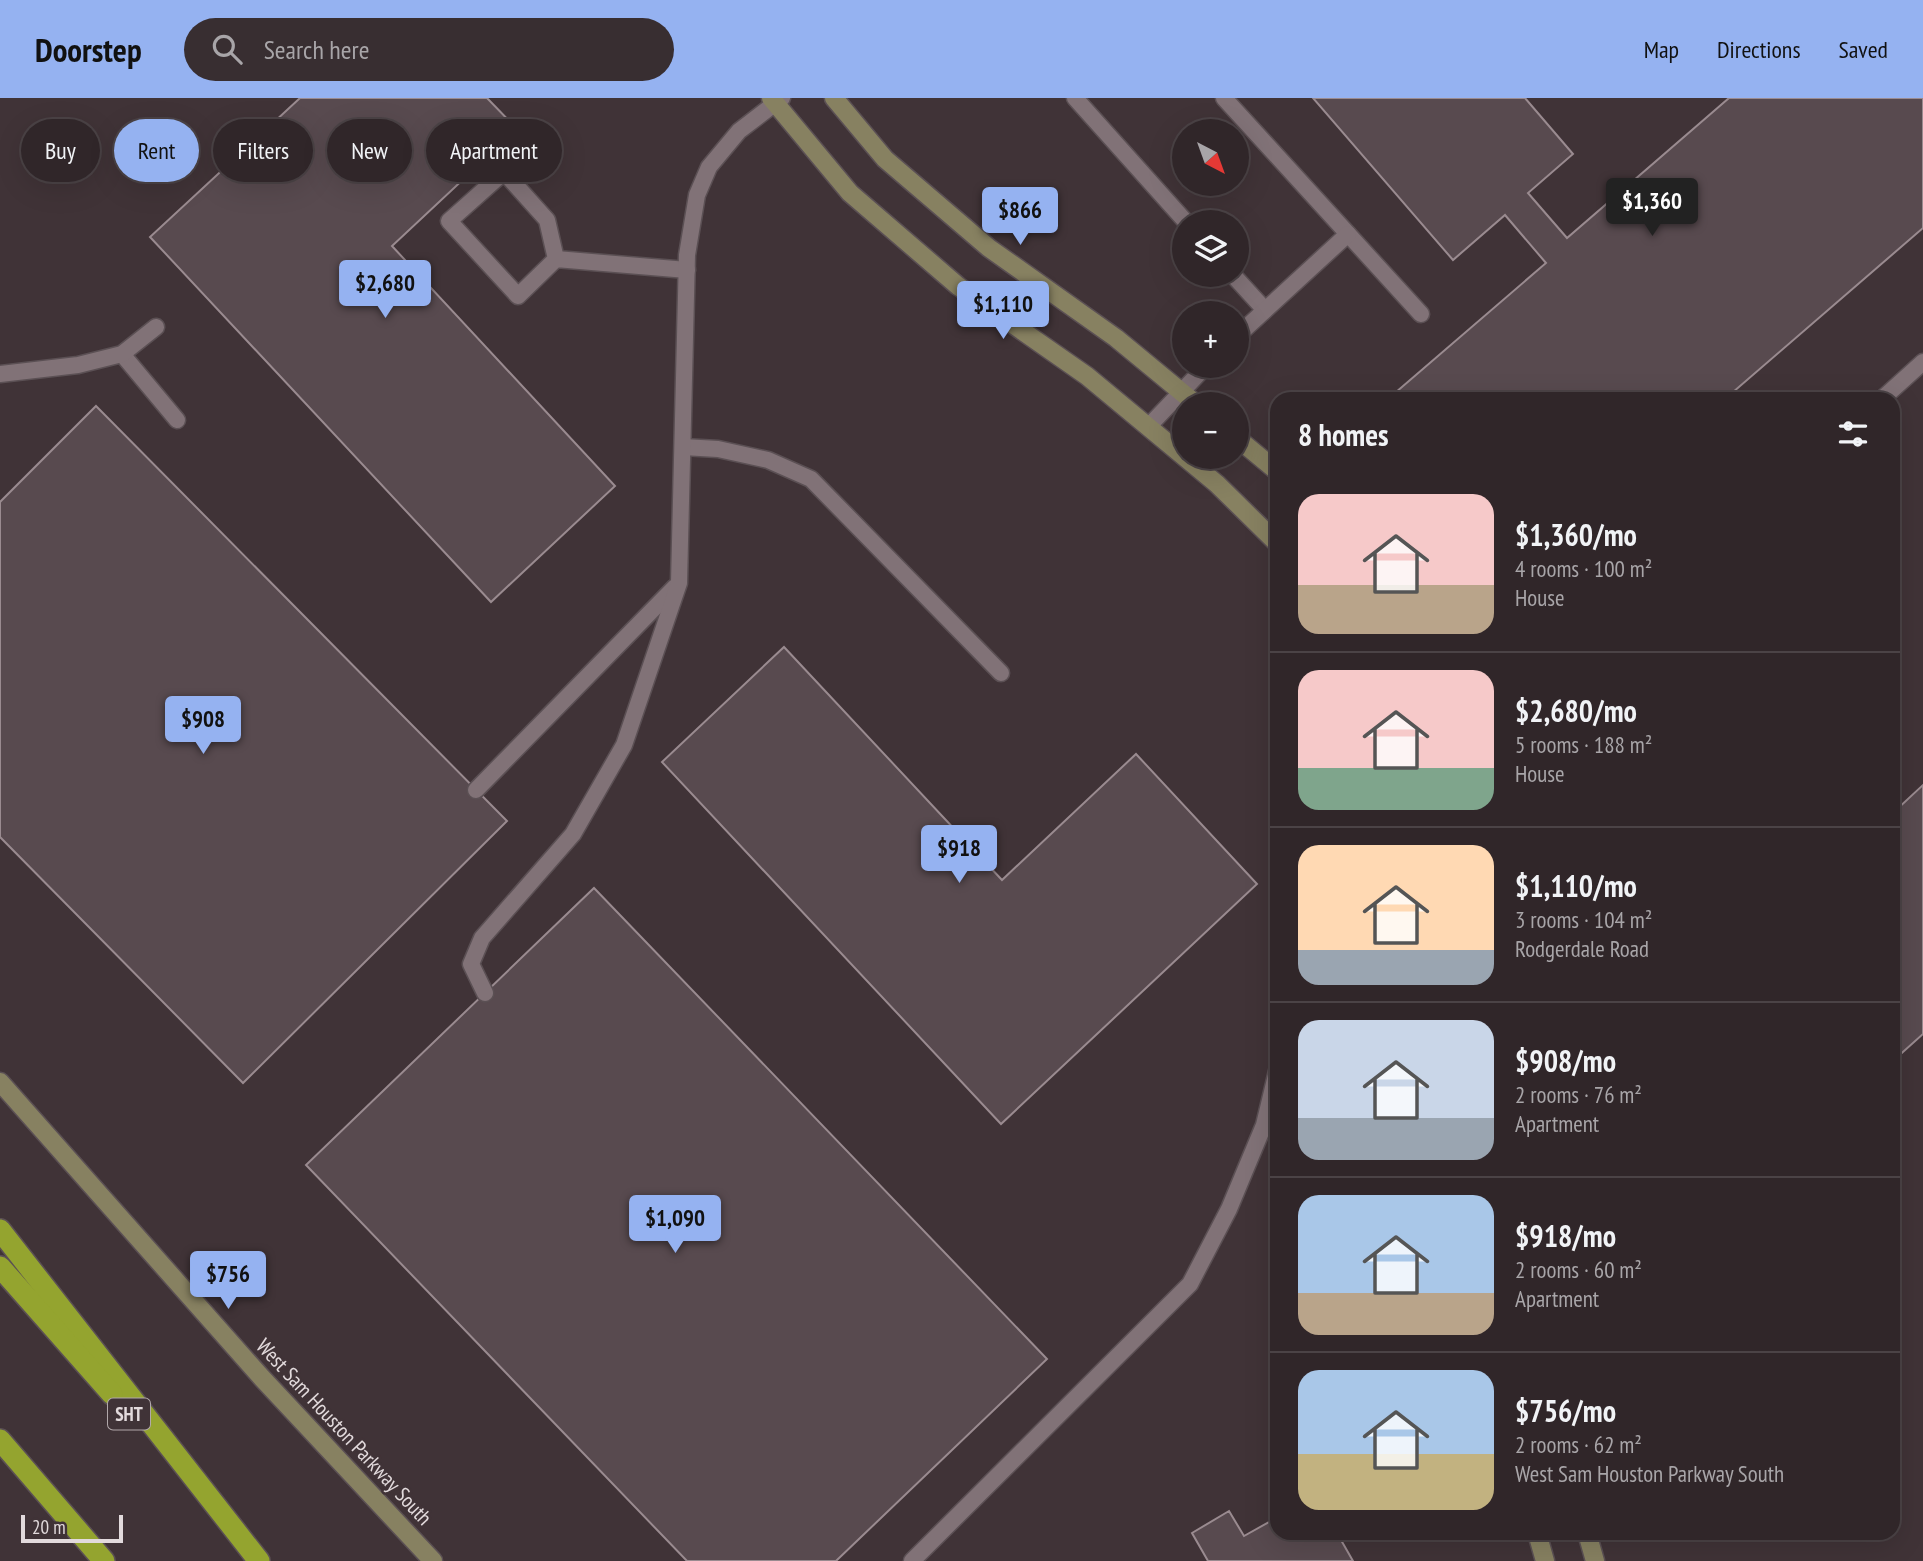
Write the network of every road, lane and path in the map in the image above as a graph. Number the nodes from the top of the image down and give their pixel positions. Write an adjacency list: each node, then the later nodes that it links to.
1 (834, 98): 18 (street)
2 (1075, 98): 5 (lane)
3 (1224, 98): 6 (lane)
4 (776, 100): 8 (lane); 22 (street)
5 (1175, 210)
6 (1348, 234): 10 (lane); 11 (lane)
7 (555, 259): 7 (lane); 8 (lane)
8 (687, 270): 23 (lane)
9 (1244, 287): 10 (lane)
10 (1265, 310): 12 (lane)
11 (1421, 314)
12 (1249, 325)
13 (156, 327): 14 (lane)
14 (122, 354): 16 (lane); 21 (lane)
15 (1923, 362): 19 (lane)
16 (0, 374)
17 (1194, 378): 18 (lane)
18 (1181, 392)
19 (1890, 392)
20 (1172, 402): 22 (lane)
21 (177, 420)
22 (1149, 427): 26 (street)
23 (682, 447): 27 (lane); 28 (lane)
24 (1249, 448): 25 (street)
25 (1270, 465)
26 (1270, 536)
27 (679, 583): 29 (lane); 30 (lane)
28 (1000, 673)
29 (476, 790)
30 (485, 993)
31 (0, 1082): 40 (street, West Sam Houston Parkway South)
32 (1270, 1103): 41 (lane)
33 (0, 1230): 39 (highway)
34 (0, 1267): 39 (highway, SHT)
35 (0, 1440): 38 (highway)
36 (1539, 1540): 42 (street)
37 (1589, 1540): 43 (street)
38 (104, 1561)
39 (259, 1561)
40 (433, 1561)
41 (912, 1561)
42 (1545, 1561)
43 (1595, 1561)

